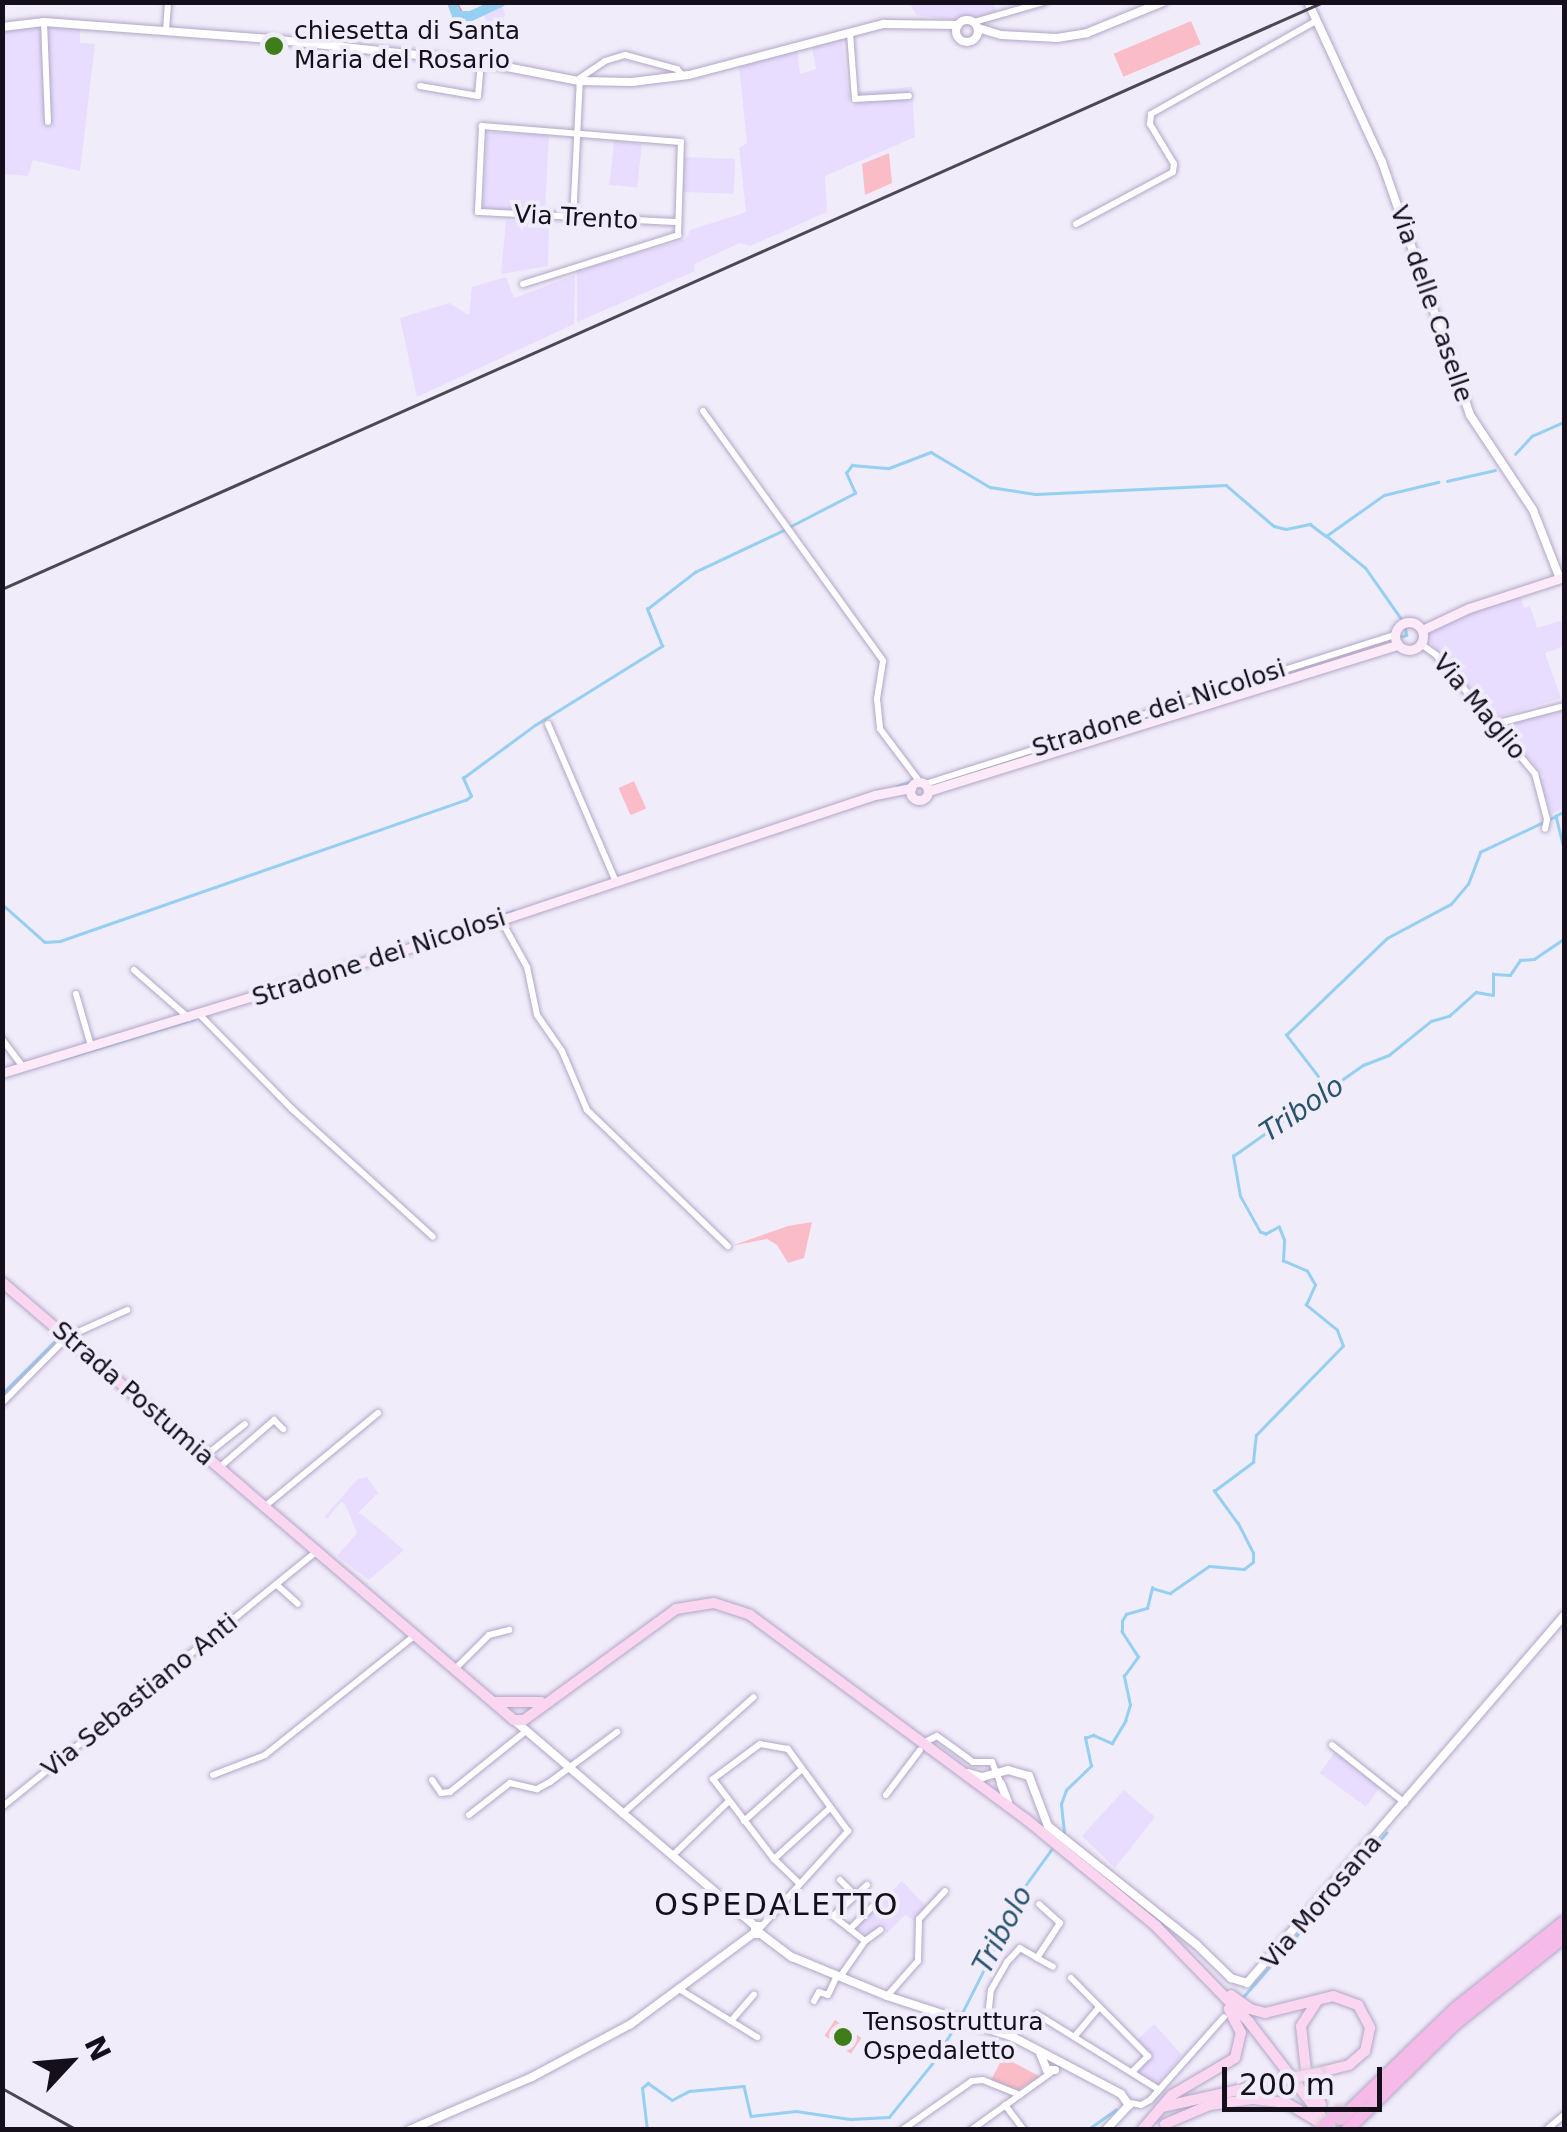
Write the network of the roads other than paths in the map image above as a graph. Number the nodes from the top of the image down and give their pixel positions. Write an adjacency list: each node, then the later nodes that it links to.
1 (168, 2): 11 (street)
2 (1044, 2): 9 (street)
3 (1163, 2): 13 (street)
4 (1308, 2): 5 (street, Via delle Caselle)
5 (1316, 21): 25 (street); 28 (street, Via delle Caselle)
6 (44, 22): 10 (street); 11 (street); 21 (street)
7 (926, 24): 8 (street); 12 (street); 14 (street)
8 (958, 25): 9 (street); 14 (street)
9 (976, 25): 13 (street); 15 (street)
10 (2, 26)
11 (166, 31): 16 (street)
12 (850, 33): 17 (street); 20 (street)
13 (1000, 34): 15 (street)
14 (958, 37): 15 (street)
15 (974, 40)
16 (481, 62): 18 (street); 19 (street)
17 (683, 76): 18 (street); 18 (street)
18 (579, 81): 22 (street)
19 (420, 86)
20 (908, 96)
21 (48, 122)
22 (578, 135): 23 (street); 23 (street, Via Trento); 24 (street)
23 (574, 220): 24 (street, Via Trento)
24 (677, 222): 26 (street)
25 (1076, 224)
26 (522, 284)
27 (703, 411): 35 (street)
28 (1562, 578): 29 (main road)
29 (1422, 630): 30 (main road, Stradone dei Nicolosi); 31 (main road)
30 (1396, 640): 31 (main road, Stradone dei Nicolosi); 35 (main road, Stradone dei Nicolosi)
31 (1421, 644): 34 (street, Via Maglio)
32 (1564, 706): 34 (street)
33 (548, 724): 38 (street)
34 (1495, 724): 37 (street, Via Maglio)
35 (924, 786): 36 (main road, Stradone dei Nicolosi); 36 (main road, Stradone dei Nicolosi)
36 (910, 788): 38 (main road, Stradone dei Nicolosi)
37 (1545, 830)
38 (616, 883): 39 (main road, Stradone dei Nicolosi)
39 (500, 920): 42 (main road, Stradone dei Nicolosi); 48 (street)
40 (134, 970): 42 (street)
41 (76, 994): 44 (street)
42 (194, 1017): 44 (main road, Stradone dei Nicolosi); 47 (street)
43 (2, 1039): 45 (street)
44 (92, 1048): 45 (main road, Stradone dei Nicolosi)
45 (23, 1068): 46 (main road, Stradone dei Nicolosi)
46 (2, 1072)
47 (433, 1236)
48 (728, 1246)
49 (2, 1282): 51 (main road, Strada Postumia)
50 (128, 1310): 51 (street)
51 (67, 1337): 52 (street); 56 (main road, Strada Postumia)
52 (2, 1403)
53 (378, 1413): 58 (street)
54 (244, 1424): 56 (street)
55 (283, 1429): 57 (street)
56 (205, 1456): 57 (main road, Strada Postumia)
57 (219, 1468): 58 (main road, Strada Postumia)
58 (264, 1507): 59 (main road, Strada Postumia)
59 (316, 1552): 60 (street, Via Sebastiano Anti); 64 (main road, Strada Postumia)
60 (277, 1585): 61 (street); 82 (street, Via Sebastiano Anti)
61 (298, 1604)
62 (1564, 1616): 81 (street, Via Morosana)
63 (509, 1630): 65 (street)
64 (414, 1636): 65 (main road, Strada Postumia); 75 (street)
65 (454, 1670): 67 (main road, Strada Postumia)
66 (754, 1697): 84 (street)
67 (522, 1717): 70 (main road); 71 (street, Strada Postumia); 76 (street)
68 (617, 1732): 71 (street)
69 (1332, 1745): 81 (street)
70 (927, 1748): 74 (street); 74 (street); 78 (main road); 79 (street); 87 (main road)
71 (567, 1766): 84 (street, Strada Postumia); 85 (street)
72 (801, 1770): 80 (street); 83 (street); 86 (street)
73 (1016, 1772): 74 (street); 77 (street); 81 (street, Via Morosana)
74 (995, 1773): 77 (street); 78 (street)
75 (212, 1775)
76 (432, 1780)
77 (1001, 1784): 78 (street); 88 (street)
78 (988, 1791): 87 (street); 88 (main road)
79 (886, 1795)
80 (728, 1802): 86 (street); 89 (street)
81 (1406, 1804)
82 (2, 1808)
83 (830, 1808): 90 (street); 93 (street)
84 (622, 1814): 89 (street, Strada Postumia)
85 (469, 1815)
86 (744, 1821): 90 (street)
87 (1032, 1830): 91 (main road)
88 (1057, 1844): 91 (main road)
89 (672, 1856): 101 (street, Strada Postumia)
90 (774, 1858): 93 (street)
91 (1087, 1869): 105 (main road)
92 (840, 1880): 96 (street)
93 (798, 1882): 101 (street)
94 (867, 1885): 96 (street)
95 (946, 1891): 113 (street)
96 (855, 1895): 100 (street)
97 (1039, 1904): 106 (street)
98 (872, 1907): 100 (street)
99 (1564, 1922): 135 (highway)
100 (850, 1929): 104 (street)
101 (758, 1930): 109 (street, Strada Postumia); 111 (street)
102 (880, 1930): 104 (street)
103 (1564, 1936): 135 (highway)
104 (865, 1941): 109 (street)
105 (1178, 1946): 107 (main road); 133 (main road)
106 (1037, 1958): 108 (street); 122 (street)
107 (1196, 1964): 114 (main road); 135 (main road)
108 (1053, 1968)
109 (839, 1976): 113 (street, Strada Postumia); 115 (street)
110 (1071, 1978): 116 (street)
111 (679, 1989): 120 (street); 137 (street)
112 (754, 1995): 120 (street)
113 (888, 1996): 117 (street, Strada Postumia)
114 (1323, 1998): 127 (main road); 127 (main road)
115 (814, 2002)
116 (1099, 2006): 123 (street); 126 (street)
117 (938, 2012): 121 (street); 122 (street, Strada Postumia)
118 (1036, 2014): 123 (street)
119 (1224, 2018): 128 (street)
120 (730, 2021): 124 (street)
121 (936, 2027)
122 (988, 2027): 125 (street, Strada Postumia)
123 (1075, 2036): 126 (street)
124 (757, 2037)
125 (1052, 2066): 129 (street); 131 (street)
126 (1133, 2071): 128 (street)
127 (1311, 2074): 130 (main road, bridge); 135 (main road)
128 (1158, 2089): 131 (street)
129 (1020, 2095): 132 (street); 138 (street)
130 (1192, 2098): 133 (main road); 136 (main road)
131 (1130, 2103): 141 (street)
132 (1006, 2105): 139 (street); 140 (street)
133 (1160, 2108): 142 (main road)
134 (1564, 2115): 143 (street)
135 (1334, 2123): 136 (main road)
136 (1163, 2127)
137 (409, 2130)
138 (902, 2130)
139 (970, 2130)
140 (1024, 2130)
141 (1106, 2130)
142 (1142, 2130)
143 (1546, 2130)

